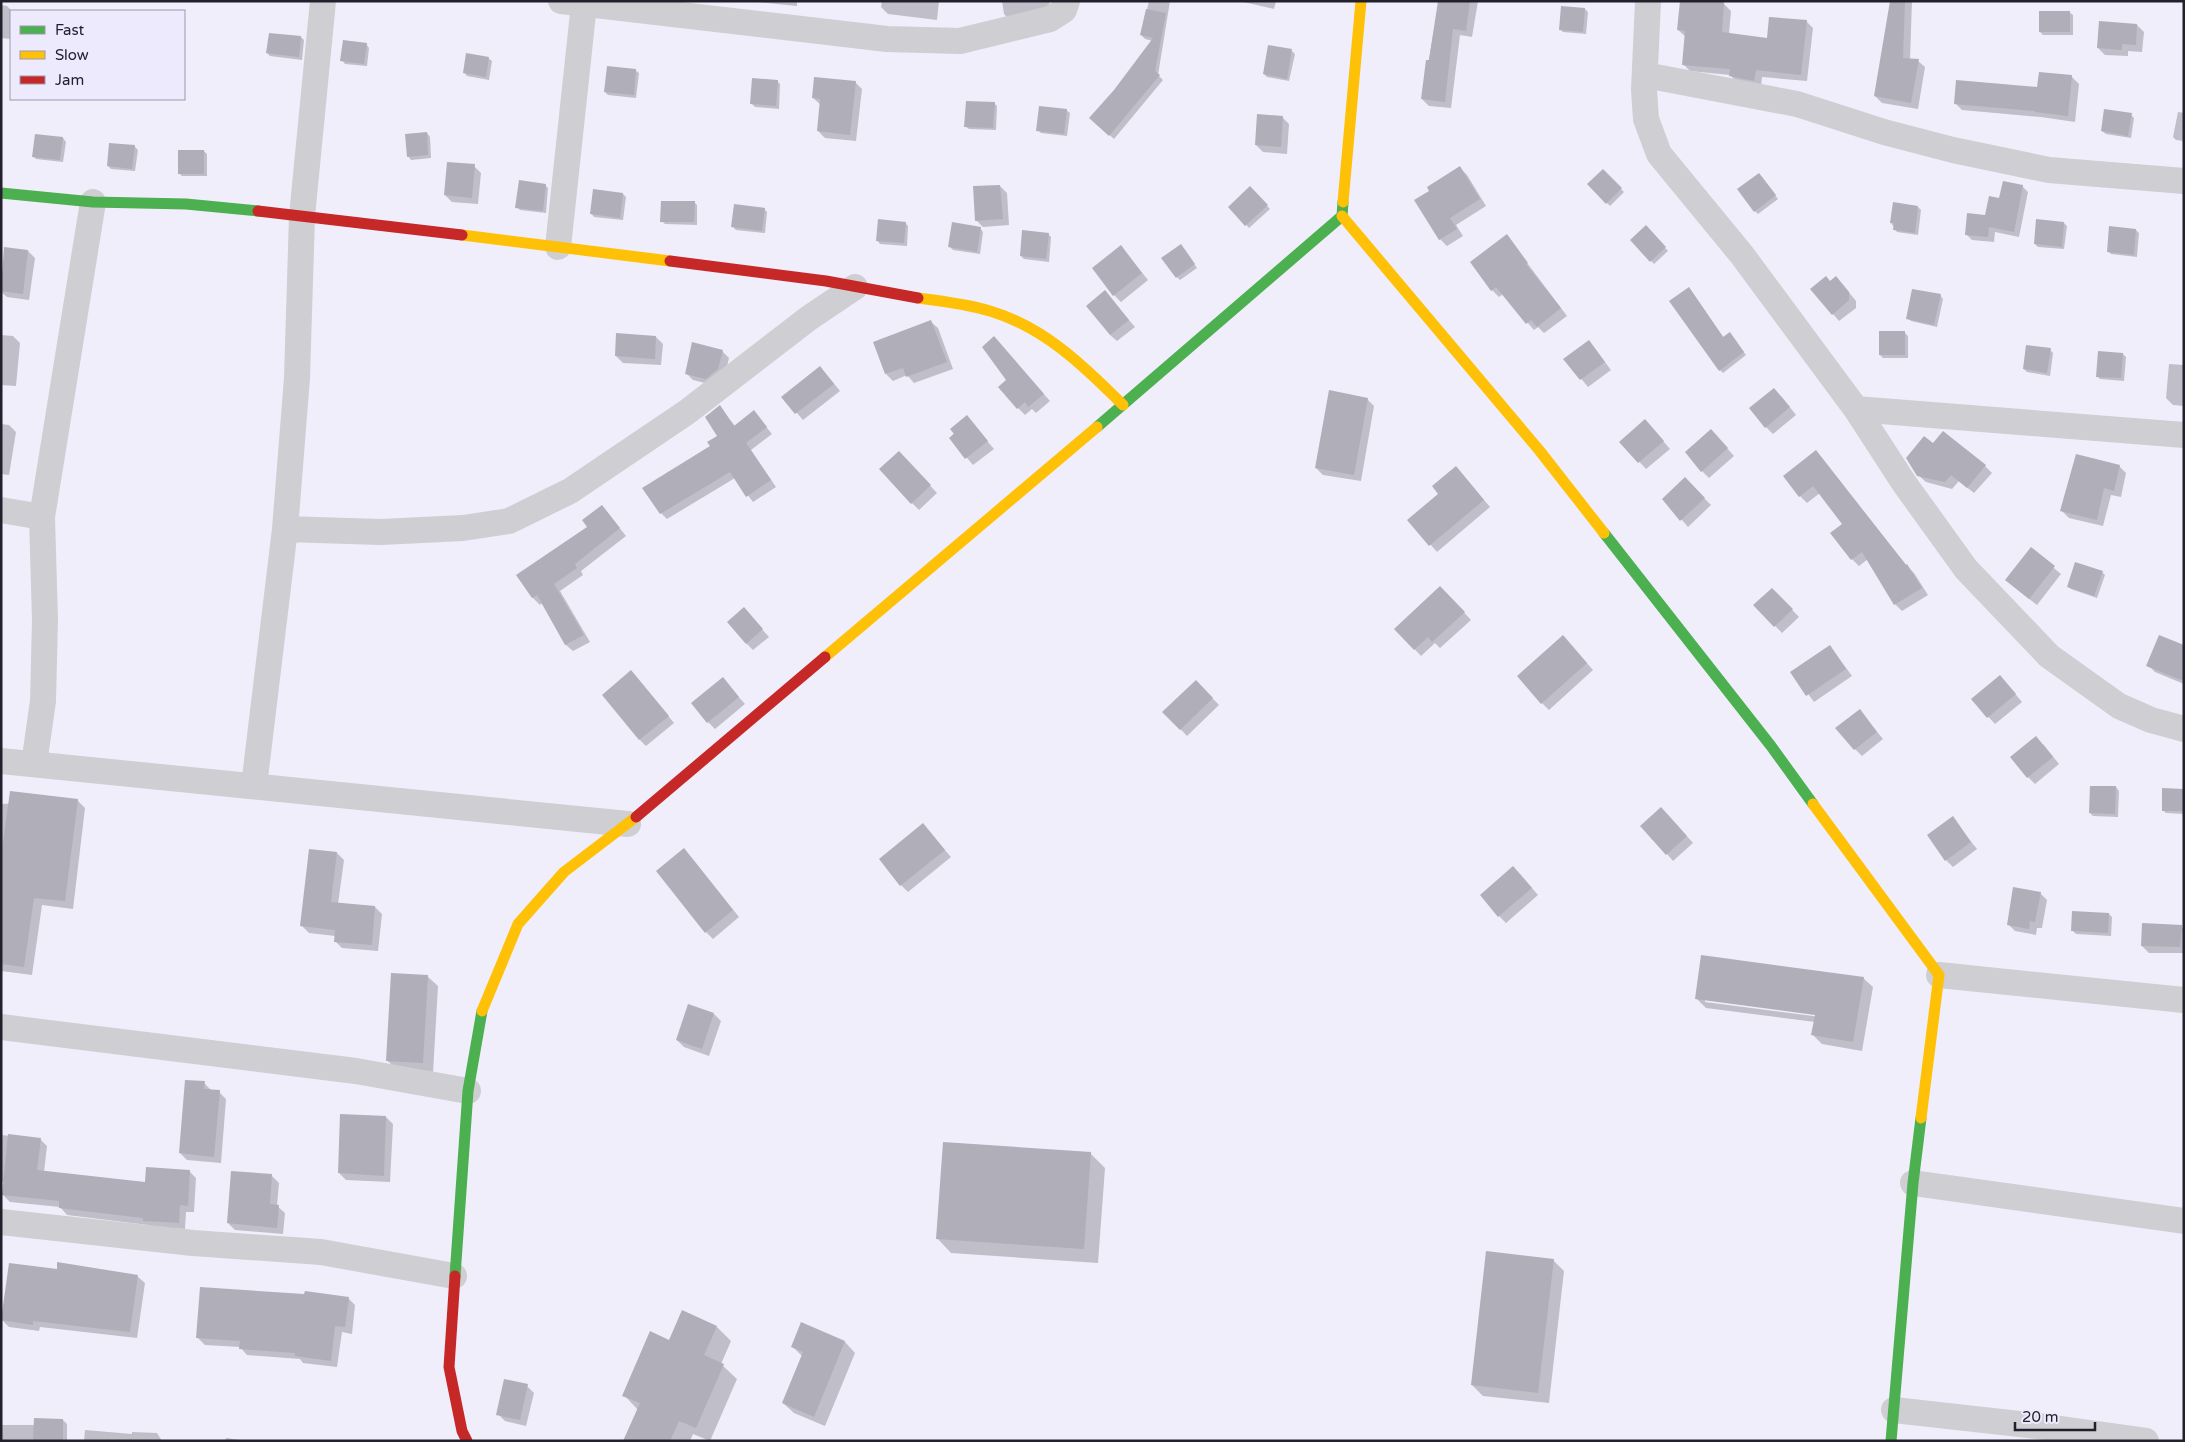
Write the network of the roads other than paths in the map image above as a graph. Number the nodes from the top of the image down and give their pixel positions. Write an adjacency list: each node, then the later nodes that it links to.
1 (323, 1): 10 (street)
2 (1067, 1): 5 (street)
3 (1361, 1): 11 (street)
4 (1648, 1): 6 (street)
5 (572, 2): 12 (street)
6 (1645, 75): 7 (street); 15 (street)
7 (2184, 181)
8 (1, 194): 9 (street)
9 (93, 202): 10 (street); 18 (street)
10 (302, 216): 12 (street); 19 (street)
11 (1342, 216): 14 (street); 25 (street)
12 (558, 248): 13 (street)
13 (855, 287): 14 (street); 19 (street)
14 (1124, 404): 24 (street)
15 (1856, 409): 16 (street); 20 (street)
16 (2184, 435)
17 (1, 510): 18 (street)
18 (42, 517): 22 (street)
19 (285, 529): 23 (street)
20 (2184, 729)
21 (1, 761): 22 (street)
22 (34, 764): 23 (street)
23 (254, 786): 24 (street)
24 (628, 824): 28 (street)
25 (1939, 975): 26 (street); 29 (street)
26 (2184, 1000)
27 (1, 1027): 28 (street)
28 (468, 1091): 32 (street)
29 (1913, 1183): 30 (street); 33 (street)
30 (2184, 1220)
31 (1, 1222): 32 (street)
32 (454, 1276): 34 (street)
33 (1894, 1410): 35 (street); 36 (street)
34 (467, 1441)
35 (1891, 1441)
36 (2146, 1441)

